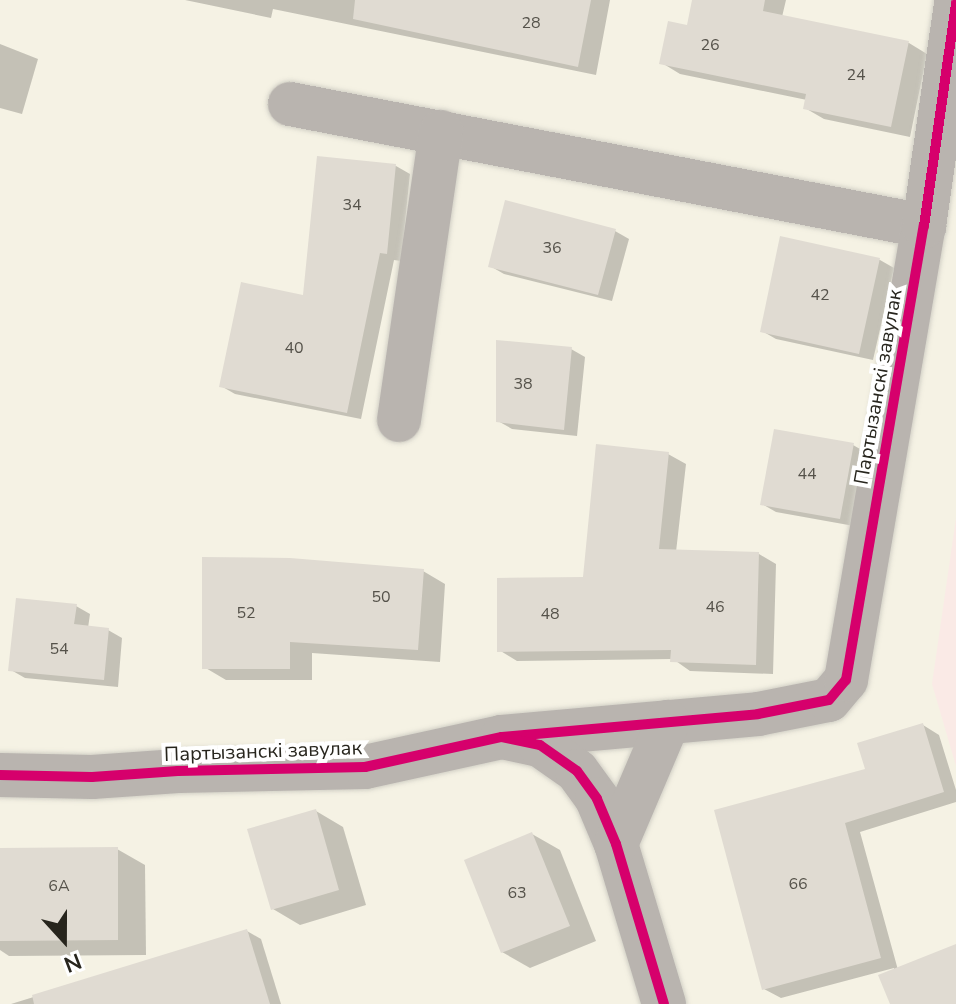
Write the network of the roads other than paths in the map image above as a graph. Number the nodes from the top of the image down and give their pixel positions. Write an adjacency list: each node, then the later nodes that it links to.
1 (956, 3): 4 (street, Партызанскі завулак)
2 (290, 104): 3 (street)
3 (441, 132): 4 (street); 5 (street)
4 (924, 226): 6 (street, Партызанскі завулак)
5 (399, 420)
6 (668, 722): 7 (street, Партызанскі завулак); 9 (street)
7 (502, 737): 8 (street, Партызанскі завулак); 9 (street, Партызанскі завулак)
8 (0, 775)
9 (616, 844): 10 (street, Партызанскі завулак)
10 (664, 1004)

